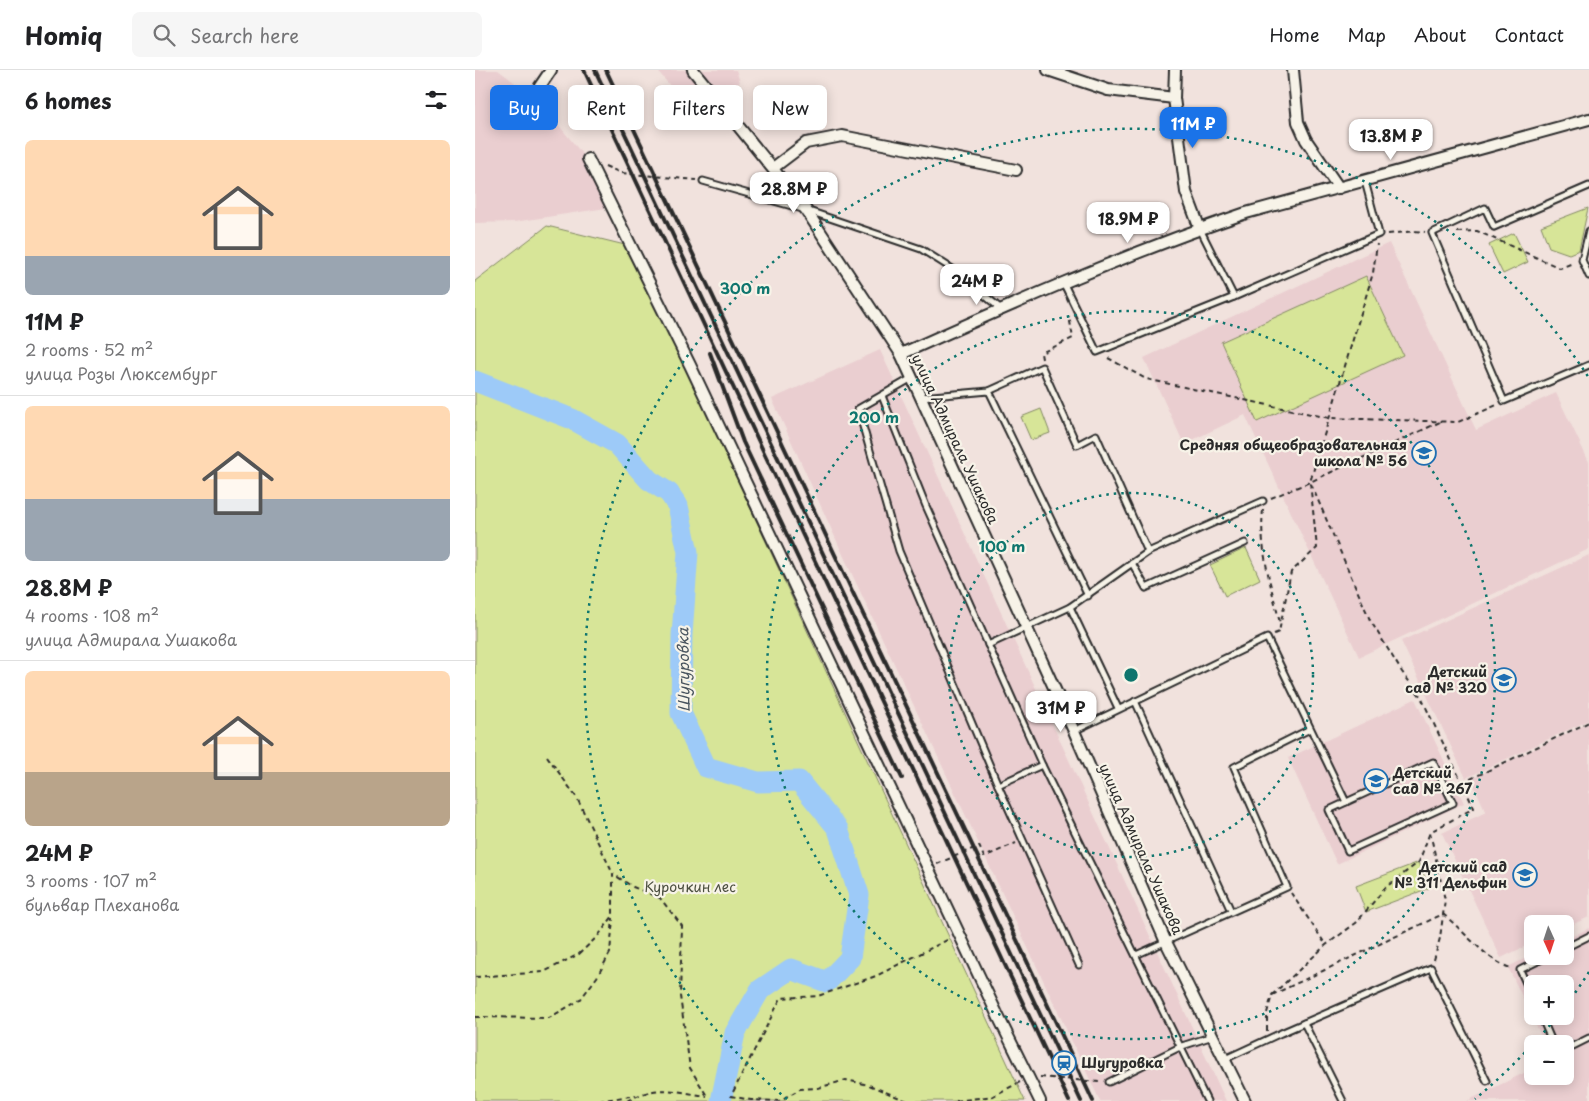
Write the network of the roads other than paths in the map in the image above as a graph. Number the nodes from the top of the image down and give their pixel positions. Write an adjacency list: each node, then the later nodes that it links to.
1 (551, 70): 6 (street)
2 (693, 70): 10 (street, улица Адмирала Ушакова)
3 (1048, 70): 7 (street)
4 (1175, 70): 7 (street)
5 (1293, 70): 15 (street)
6 (541, 85)
7 (1173, 98): 17 (street)
8 (1589, 119): 13 (street)
9 (591, 163): 60 (street)
10 (773, 168): 11 (street); 16 (street, улица Адмирала Ушакова)
11 (1016, 170)
12 (703, 180): 16 (lane)
13 (1365, 181): 15 (street); 21 (lane)
14 (1589, 186): 24 (lane)
15 (1339, 188): 17 (street)
16 (806, 210): 22 (lane); 23 (street, улица Адмирала Ушакова)
17 (1200, 229): 20 (street); 21 (lane)
18 (1589, 231): 19 (lane)
19 (1589, 276)
20 (1064, 284): 21 (lane); 22 (street)
21 (1234, 297)
22 (1001, 309): 23 (street)
23 (901, 354): 25 (street, улица Адмирала Ушакова)
24 (1589, 365)
25 (912, 378): 27 (lane); 28 (street, улица Адмирала Ушакова)
26 (989, 391): 28 (lane); 31 (lane); 33 (lane)
27 (882, 396): 36 (lane); 42 (lane)
28 (921, 397): 35 (street, улица Адмирала Ушакова)
29 (1263, 501): 31 (lane)
30 (1245, 543): 32 (lane)
31 (1148, 552): 32 (lane)
32 (1132, 564): 33 (lane)
33 (1088, 596): 34 (lane)
34 (1071, 607): 35 (lane); 38 (lane)
35 (1027, 628): 36 (lane); 40 (street, улица Адмирала Ушакова)
36 (988, 644): 41 (lane)
37 (1135, 700): 38 (lane); 39 (lane); 44 (lane)
38 (1119, 708): 40 (lane)
39 (1310, 729): 43 (lane); 44 (lane)
40 (1074, 731): 46 (street, улица Адмирала Ушакова)
41 (1042, 765): 42 (lane); 48 (lane)
42 (999, 786): 49 (lane)
43 (1346, 802): 43 (lane)
44 (1231, 911): 46 (lane)
45 (1589, 936): 47 (lane)
46 (1165, 940): 48 (lane); 53 (street, улица Адмирала Ушакова)
47 (1574, 944)
48 (1136, 955): 55 (lane)
49 (1079, 965)
50 (1530, 965): 51 (lane)
51 (1524, 979)
52 (1304, 1023): 57 (lane); 58 (lane); 63 (lane)
53 (1213, 1036): 55 (lane); 57 (street, улица Адмирала Ушакова)
54 (1589, 1038): 56 (lane)
55 (1182, 1046): 59 (lane); 61 (lane)
56 (1574, 1046)
57 (1224, 1060): 62 (street, улица Адмирала Ушакова)
58 (1487, 1081)
59 (1109, 1082)
60 (1040, 1101)
61 (1207, 1101)
62 (1245, 1101)
63 (1343, 1101)

